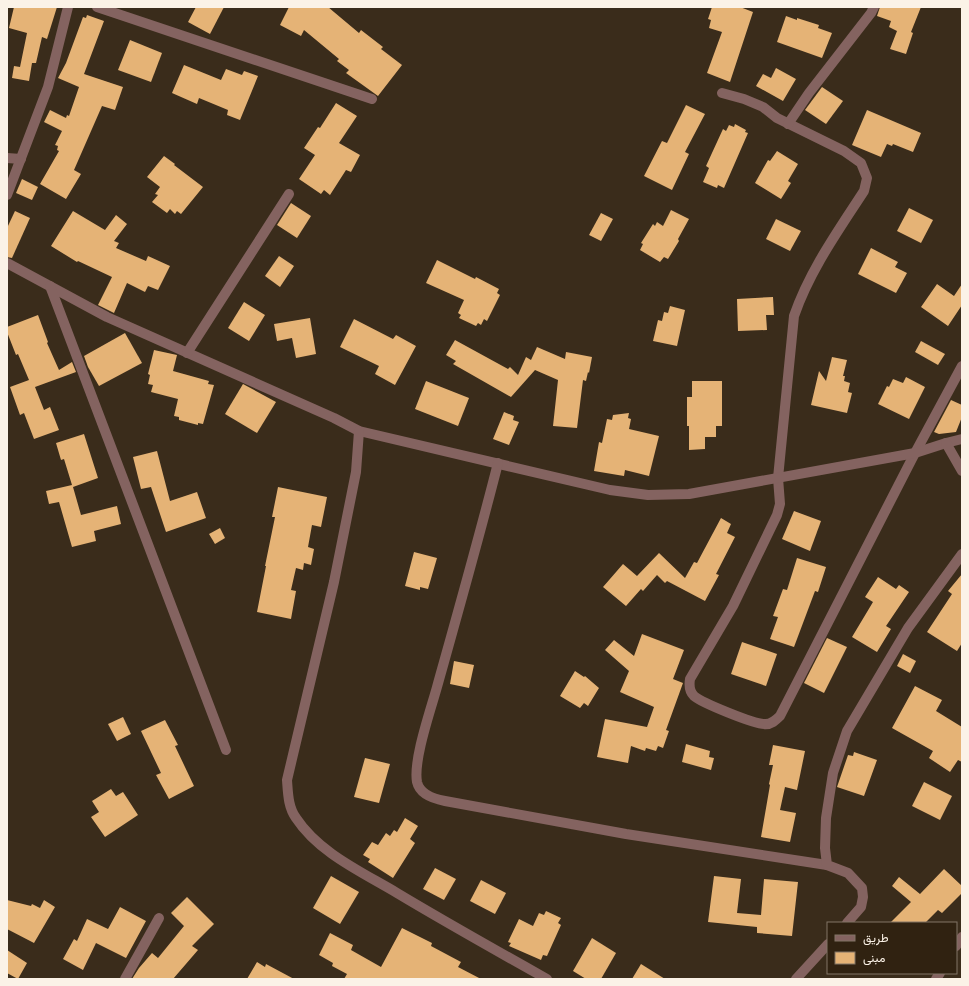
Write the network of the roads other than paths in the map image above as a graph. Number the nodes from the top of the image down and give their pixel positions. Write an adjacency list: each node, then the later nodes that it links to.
1 (68, 7): 8 (street)
2 (97, 7): 5 (street)
3 (874, 7): 6 (street)
4 (722, 92): 6 (street)
5 (372, 99)
6 (788, 124): 21 (street)
7 (7, 158): 8 (street)
8 (21, 159): 9 (street)
9 (7, 194)
10 (289, 194): 13 (street)
11 (7, 263): 12 (street)
12 (50, 286): 13 (street); 23 (street)
13 (187, 353): 15 (street)
14 (962, 366): 18 (street)
15 (359, 430): 19 (street); 29 (street)
16 (962, 439): 17 (street)
17 (946, 442): 18 (street); 20 (street)
18 (915, 453): 21 (street); 21 (street)
19 (498, 463): 21 (street); 24 (street)
20 (962, 471)
21 (778, 478)
22 (962, 554): 24 (street)
23 (226, 750)
24 (827, 865): 26 (street)
25 (159, 918): 28 (street)
26 (848, 922)
27 (827, 945): 30 (street)
28 (125, 979)
29 (547, 979)
30 (796, 979)

